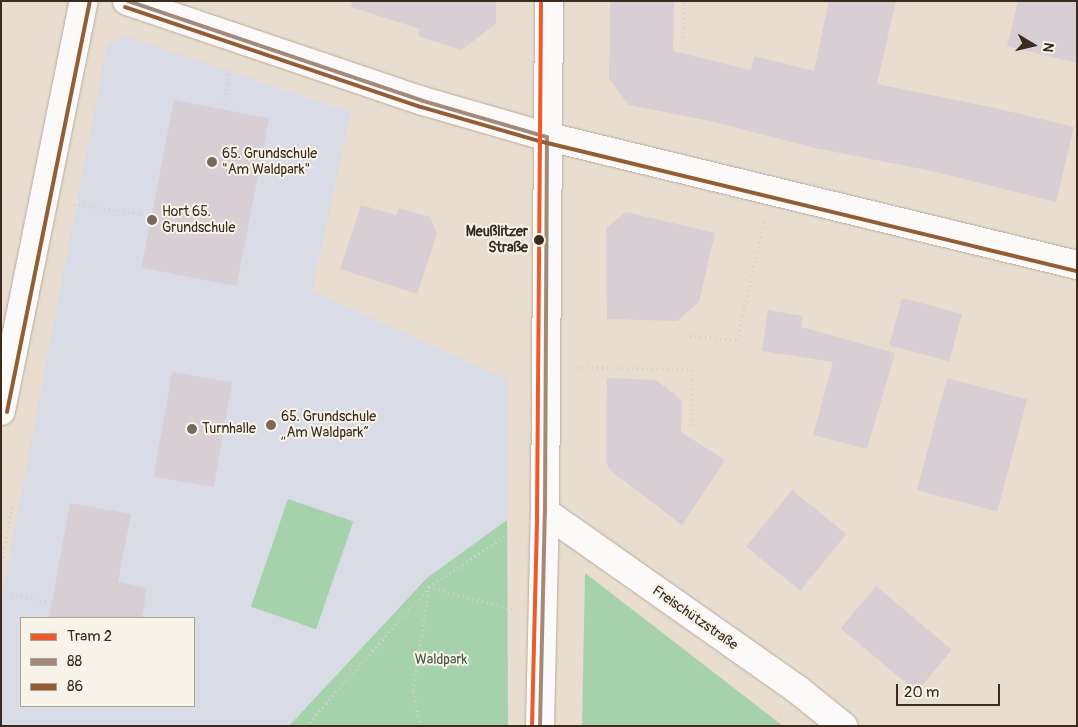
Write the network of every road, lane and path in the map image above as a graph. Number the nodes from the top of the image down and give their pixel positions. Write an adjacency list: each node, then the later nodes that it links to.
1 (84, 1): 15 (street)
2 (127, 1): 8 (street)
3 (549, 1): 8 (street)
4 (684, 1): 5 (path)
5 (683, 43)
6 (227, 86): 7 (path)
7 (223, 109)
8 (548, 137): 9 (street); 14 (street)
9 (771, 192): 12 (street); 13 (path)
10 (106, 208): 11 (path)
11 (152, 220)
12 (1077, 265)
13 (685, 335)
14 (546, 366): 16 (path); 18 (street)
15 (1, 411)
16 (692, 425)
17 (1, 506): 19 (path)
18 (545, 512): 20 (path); 23 (street); 27 (street, Freischützstraße)
19 (1, 565)
20 (429, 587): 23 (path); 24 (path); 25 (path)
21 (1, 593): 22 (path)
22 (52, 602)
23 (541, 616): 26 (street)
24 (306, 726)
25 (421, 726)
26 (540, 726)
27 (843, 726)

